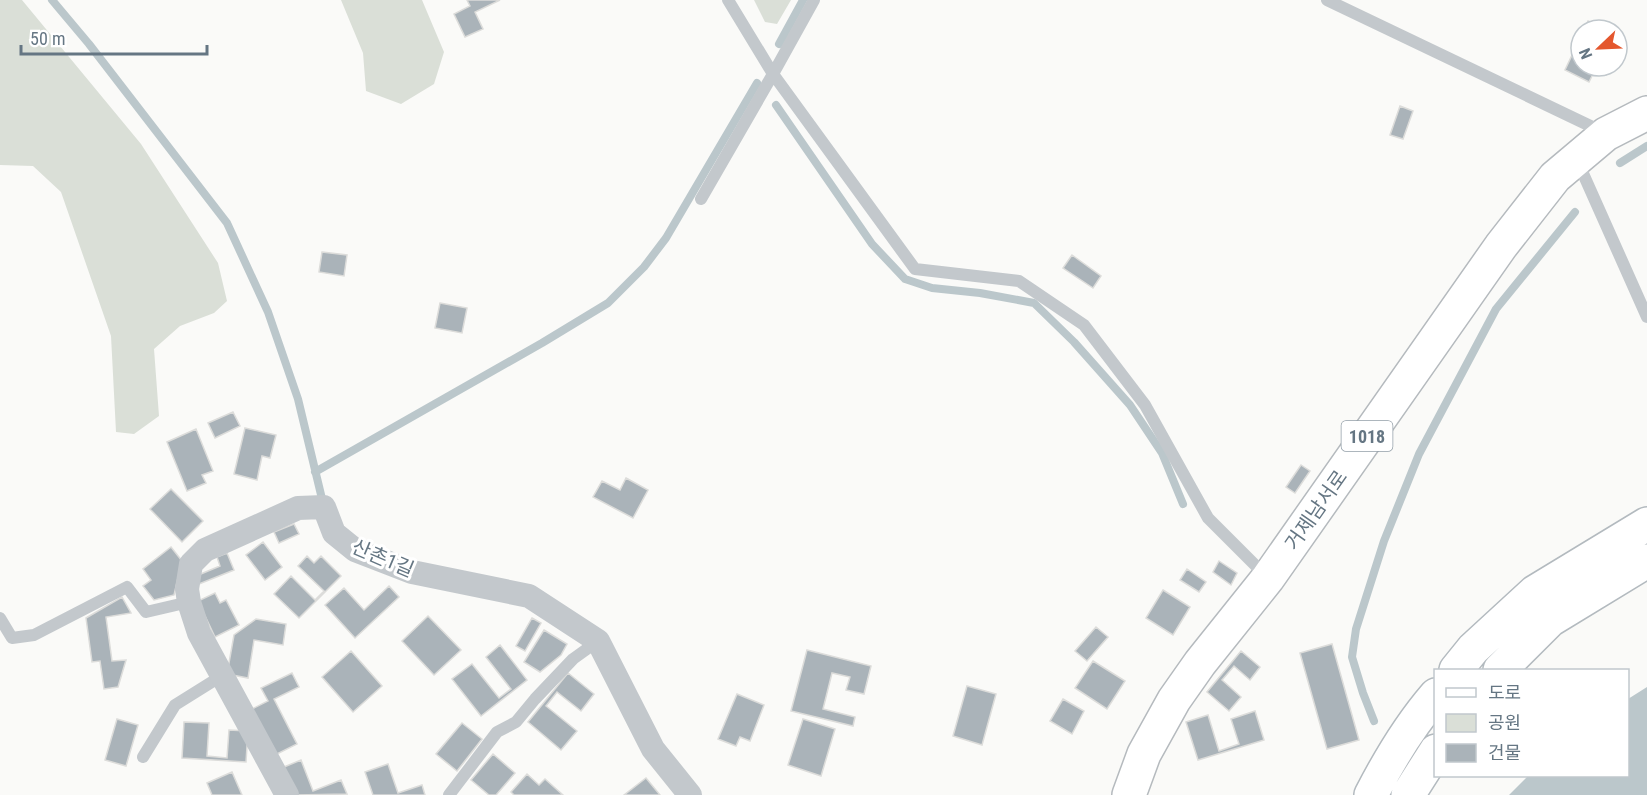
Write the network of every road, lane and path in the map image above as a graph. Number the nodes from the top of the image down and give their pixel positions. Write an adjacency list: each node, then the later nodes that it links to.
1 (728, 0): 4 (lane)
2 (814, 0): 4 (lane)
3 (1327, 0): 6 (lane)
4 (773, 74): 8 (lane); 12 (lane)
5 (1647, 113): 6 (main road, 거제남서로 / 1018)
6 (1606, 134): 7 (main road, 거제남서로 / 1018)
7 (1577, 159): 9 (lane); 12 (main road, 거제남서로 / 1018)
8 (701, 199)
9 (1647, 317)
10 (1647, 524): 16 (main road)
11 (1647, 561): 17 (main road)
12 (1268, 578): 25 (main road, 거제남서로 / 1018)
13 (189, 602): 14 (lane); 15 (street, 산촌1길); 18 (street, 산촌1길)
14 (0, 618)
15 (598, 642): 23 (lane); 24 (street, 산촌1길)
16 (1457, 669)
17 (1501, 669)
18 (223, 675): 21 (lane); 22 (street, 산촌1길)
19 (1434, 697): 26 (main road)
20 (1434, 754): 27 (main road)
21 (143, 757)
22 (287, 795)
23 (449, 795)
24 (690, 795)
25 (1129, 795)
26 (1371, 795)
27 (1408, 795)

